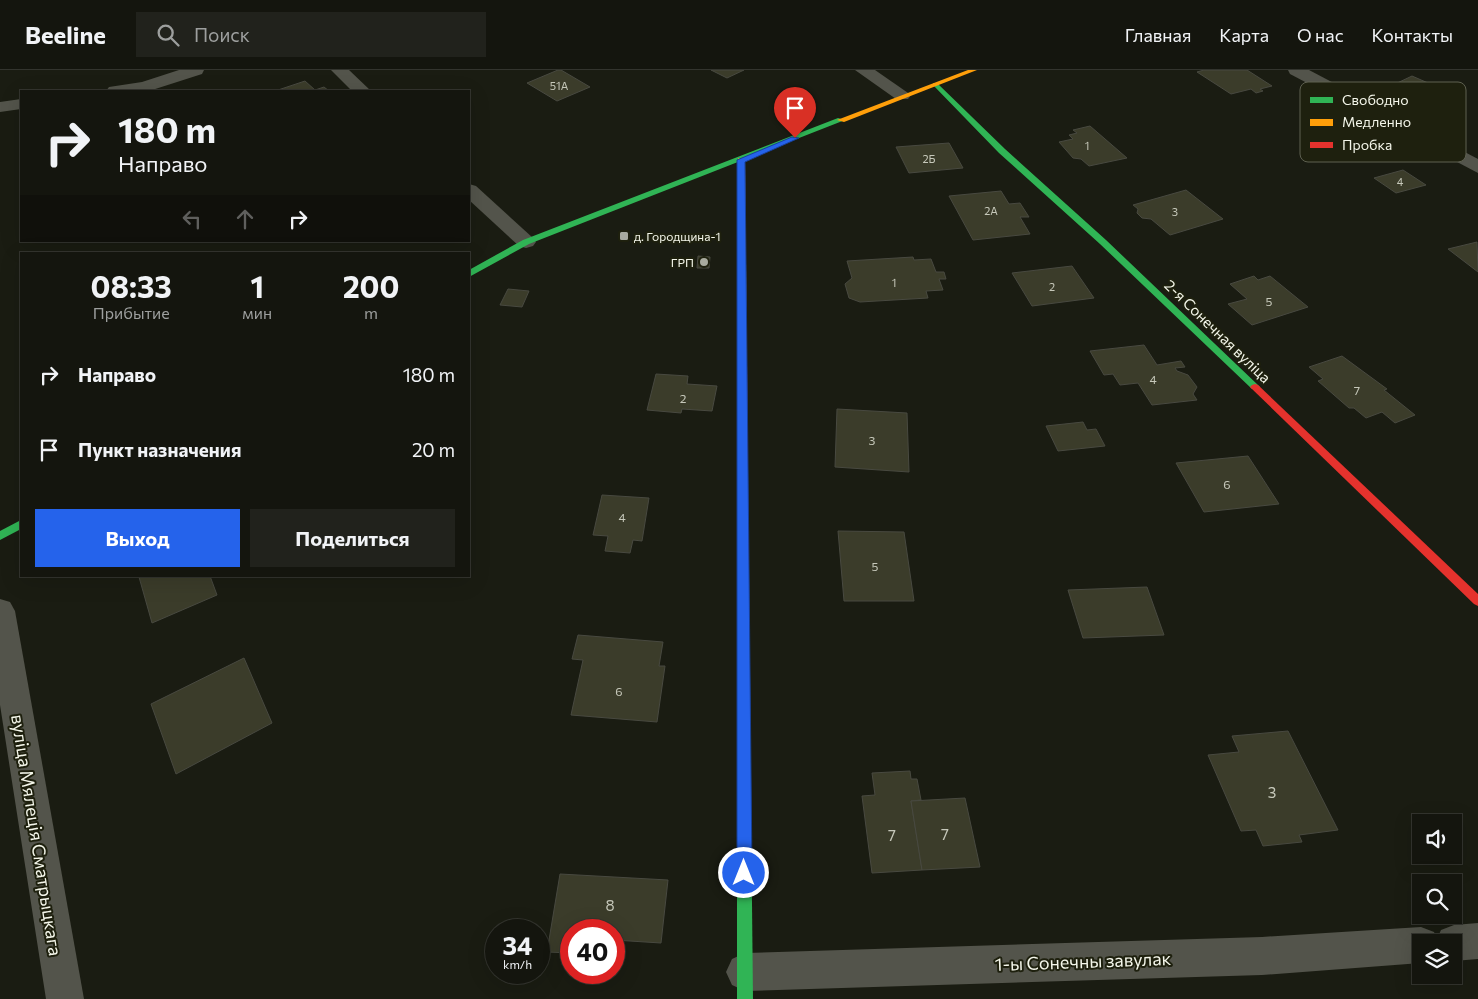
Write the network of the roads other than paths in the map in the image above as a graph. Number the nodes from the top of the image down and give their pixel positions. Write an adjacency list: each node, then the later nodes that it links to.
1 (196, 70): 8 (street)
2 (339, 70): 9 (street)
3 (863, 70): 10 (street)
4 (974, 70): 7 (street)
5 (1296, 70): 6 (street)
6 (1319, 82)
7 (935, 84): 10 (street); 21 (street, 2-я Сонечная вуліца)
8 (122, 90)
9 (361, 90)
10 (902, 94): 13 (street)
11 (20, 104): 12 (street)
12 (0, 107)
13 (741, 160): 17 (street); 26 (street)
14 (1466, 161): 15 (street)
15 (1478, 167)
16 (470, 191): 17 (street)
17 (526, 242): 18 (street)
18 (470, 273)
19 (20, 525): 20 (street)
20 (0, 536)
21 (1478, 601)
22 (0, 611): 27 (street, вуліца Мялеція Сматрыцкага)
23 (1478, 941): 24 (street)
24 (1462, 942)
25 (1412, 946): 26 (street, 1-ы Сонечны завулак)
26 (745, 986)
27 (65, 999)

